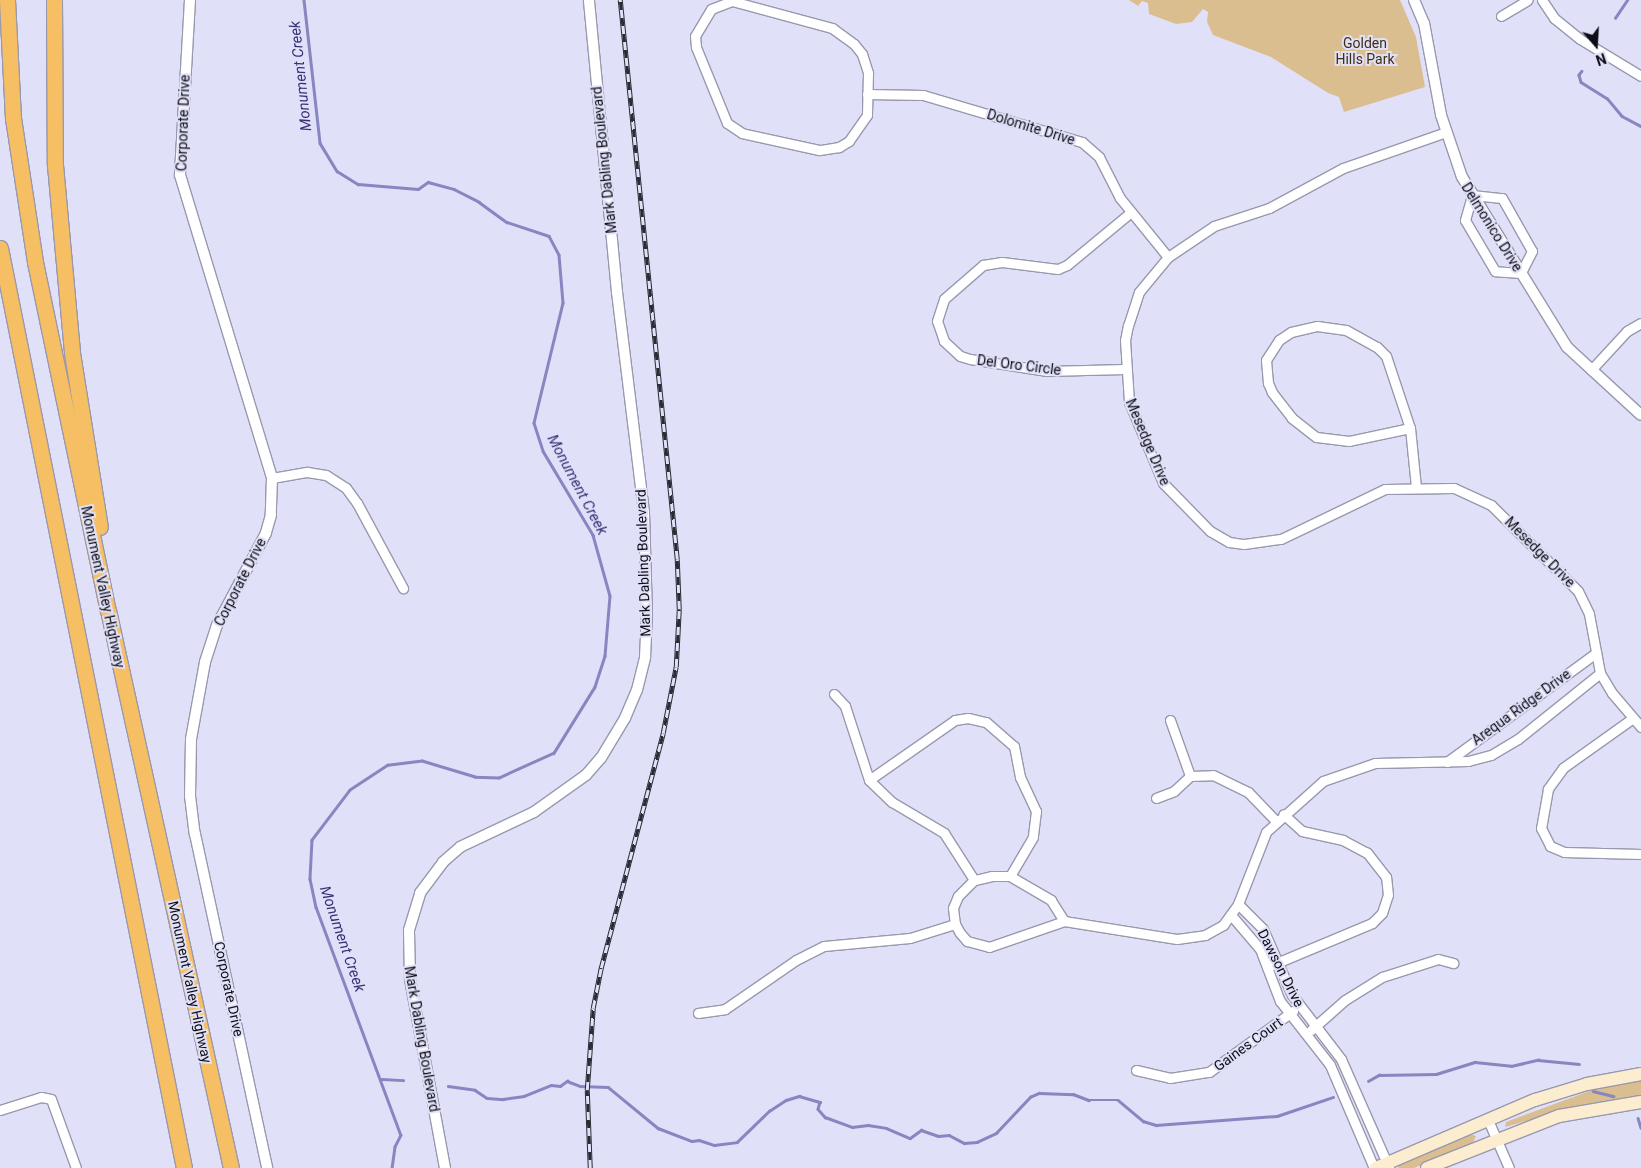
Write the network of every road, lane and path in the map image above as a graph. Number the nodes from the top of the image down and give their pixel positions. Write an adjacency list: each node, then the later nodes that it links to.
1 (7, 0): 27 (highway, Monument Valley Highway)
2 (54, 0): 27 (highway)
3 (190, 0): 24 (street, Corporate Drive)
4 (589, 0): 66 (street, Mark Dabling Boulevard)
5 (1414, 0): 11 (street, Delmonico Drive)
6 (1528, 0): 8 (street)
7 (1542, 0): 9 (street)
8 (1501, 16)
9 (1641, 76)
10 (868, 94): 10 (street); 13 (street, Dolomite Drive)
11 (1446, 132): 12 (street, Delmonico Drive); 16 (street, Mesedge Drive)
12 (1472, 195): 18 (street, Delmonico Drive); 18 (street); 18 (street)
13 (1131, 212): 16 (street, Dolomite Drive); 20 (street, Del Oro Circle)
14 (0, 248): 17 (highway)
15 (0, 253): 17 (highway)
16 (1168, 257): 20 (street, Mesedge Drive)
17 (5, 273): 63 (highway)
18 (1521, 273): 21 (street, Delmonico Drive)
19 (1641, 323): 21 (street)
20 (1125, 369): 25 (street, Mesedge Drive)
21 (1591, 370): 22 (street, Delmonico Drive)
22 (1641, 415)
23 (1410, 428): 23 (street); 25 (street)
24 (272, 478): 26 (street); 65 (street, Corporate Drive)
25 (1416, 487): 28 (street, Mesedge Drive)
26 (403, 588)
27 (108, 610): 64 (highway, Monument Valley Highway)
28 (1596, 653): 29 (street, Mesedge Drive); 34 (street, Arequa Ridge Drive)
29 (1600, 673): 31 (street, Mesedge Drive); 34 (street, Arequa Ridge Drive)
30 (834, 694): 36 (street)
31 (1633, 718): 33 (street, Mesedge Drive); 40 (street)
32 (1170, 720): 35 (street)
33 (1641, 727)
34 (1447, 762): 38 (street, Arequa Ridge Drive)
35 (1190, 776): 37 (street); 39 (street)
36 (869, 780): 41 (street); 42 (street)
37 (1156, 798)
38 (1283, 814): 39 (street, Arequa Ridge Drive); 47 (street)
39 (1276, 821): 43 (street, Arequa Ridge Drive)
40 (1641, 854)
41 (1010, 876): 42 (street); 45 (street)
42 (974, 880): 46 (street)
43 (1238, 904): 44 (street, Arequa Ridge Drive); 47 (street, Dawson Drive)
44 (1231, 915): 45 (street, Arequa Ridge Drive); 49 (street, Dawson Drive)
45 (1064, 922): 46 (street, Arequa Ridge Drive)
46 (954, 924): 51 (street)
47 (1280, 962): 49 (street); 50 (street, Dawson Drive)
48 (1452, 963): 53 (street)
49 (1267, 967): 52 (street, Dawson Drive)
50 (1300, 1006): 52 (street, Gaines Court); 53 (street, Dawson Drive)
51 (698, 1013)
52 (1289, 1014): 54 (street, Dawson Drive); 55 (street, Gaines Court)
53 (1316, 1026): 54 (street); 61 (street, Dawson Drive)
54 (1306, 1035): 61 (street, Dawson Drive)
55 (1136, 1070)
56 (1641, 1074): 59 (main road)
57 (1641, 1102): 60 (main road)
58 (0, 1110): 62 (street)
59 (1488, 1120): 60 (street); 61 (main road)
60 (1496, 1139): 67 (main road); 68 (street)
61 (1381, 1167)
62 (76, 1168)
63 (184, 1168)
64 (231, 1168)
65 (267, 1168)
66 (445, 1168)
67 (1427, 1168)
68 (1509, 1168)

